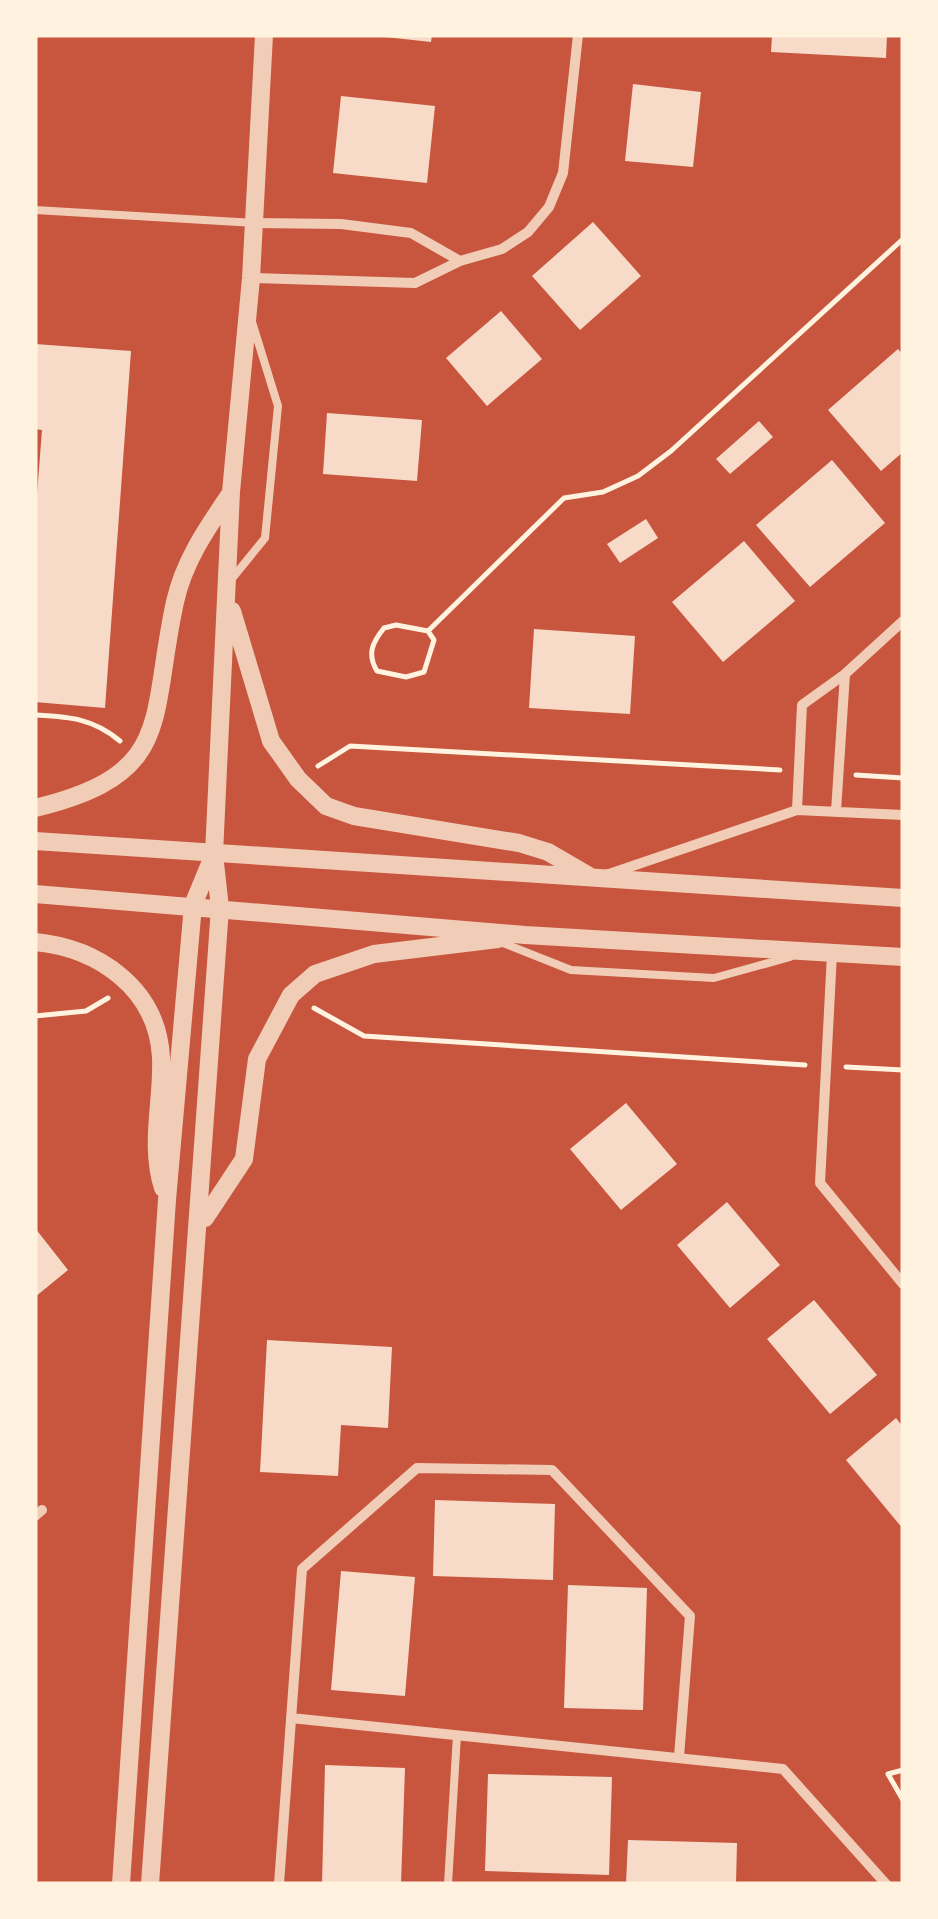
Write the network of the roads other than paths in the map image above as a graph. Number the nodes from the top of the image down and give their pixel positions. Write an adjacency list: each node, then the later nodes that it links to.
1 (264, 35): 4 (street)
2 (578, 35): 5 (street)
3 (35, 210): 4 (lane)
4 (255, 224): 5 (street); 6 (street)
5 (460, 260): 6 (street)
6 (251, 278): 7 (street)
7 (248, 308): 8 (street); 9 (lane)
8 (231, 492): 9 (street); 12 (street)
9 (228, 590): 17 (street); 18 (street)
10 (903, 621): 11 (street)
11 (845, 674): 13 (street); 14 (street)
12 (35, 808)
13 (797, 810): 14 (street); 18 (street)
14 (836, 811): 15 (street)
15 (903, 815)
16 (35, 842): 17 (street)
17 (214, 854): 18 (street); 21 (street); 22 (street)
18 (596, 879): 20 (street)
19 (35, 894): 21 (street)
20 (903, 898)
21 (193, 906): 22 (street); 30 (street)
22 (220, 908): 23 (street); 31 (street)
23 (470, 930): 24 (street); 25 (lane)
24 (525, 935): 25 (street); 27 (street)
25 (495, 940): 27 (lane); 31 (street)
26 (35, 942): 30 (street)
27 (807, 952): 28 (street)
28 (832, 954): 29 (street); 32 (street)
29 (903, 957)
30 (166, 1200): 36 (street)
31 (200, 1227): 37 (street)
32 (903, 1284)
33 (291, 1718): 34 (street); 35 (street); 38 (street)
34 (457, 1735): 35 (street); 39 (lane)
35 (679, 1757): 40 (street)
36 (121, 1884)
37 (150, 1884)
38 (279, 1884)
39 (448, 1884)
40 (886, 1884)

